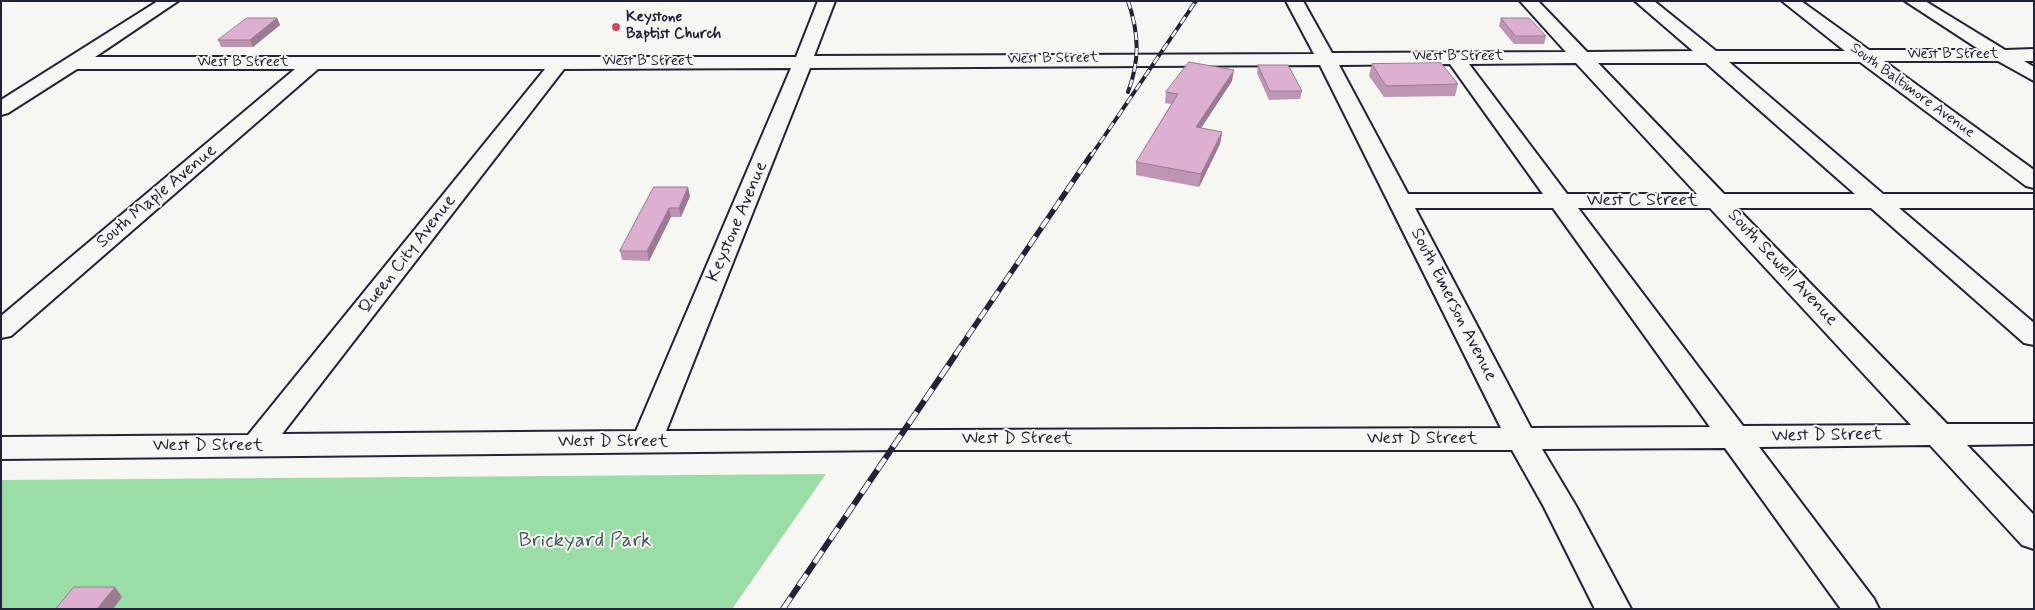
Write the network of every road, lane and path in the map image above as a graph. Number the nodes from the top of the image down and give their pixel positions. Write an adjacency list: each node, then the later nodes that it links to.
1 (170, 1): 16 (street)
2 (827, 1): 15 (street, Keystone Avenue)
3 (1294, 1): 14 (street, South Emerson Avenue)
4 (1528, 1): 10 (street, South Sewell Avenue)
5 (1643, 1): 11 (street)
6 (1790, 1): 12 (street, South Baltimore Avenue)
7 (1913, 1): 8 (street)
8 (2001, 55): 9 (street, West B Street); 12 (street, West B Street); 19 (street)
9 (2034, 55)
10 (1582, 56): 11 (street, West B Street); 13 (street, West B Street); 24 (street, South Sewell Avenue)
11 (1710, 56): 12 (street, West B Street); 26 (street)
12 (1864, 56): 21 (street, South Baltimore Avenue)
13 (1454, 57): 14 (street, West B Street); 23 (street)
14 (1326, 58): 15 (street, West B Street); 22 (street, South Emerson Avenue)
15 (802, 62): 18 (street, West B Street); 33 (street, Keystone Avenue)
16 (73, 63): 17 (street, West B Street); 20 (street)
17 (313, 63): 18 (street, West B Street); 27 (street, South Maple Avenue)
18 (559, 63): 34 (street, Queen City Avenue)
19 (2034, 75)
20 (1, 109)
21 (2034, 181)
22 (1400, 201): 23 (street, West C Street); 32 (street, South Emerson Avenue)
23 (1560, 201): 24 (street, West C Street); 31 (street)
24 (1719, 201): 26 (street, West C Street); 29 (street, South Sewell Avenue)
25 (2034, 201): 26 (street, West C Street)
26 (1878, 202): 28 (street)
27 (1, 330)
28 (2034, 337)
29 (1938, 434): 30 (street, West D Street); 31 (street, West D Street); 36 (street, South Sewell Avenue)
30 (2034, 434)
31 (1734, 436): 32 (street, West D Street); 38 (street)
32 (1521, 439): 33 (street, West D Street); 37 (street, South Emerson Avenue)
33 (646, 442): 34 (street, West D Street)
34 (256, 446): 35 (street, West D Street)
35 (1, 448)
36 (2034, 536)
37 (1613, 609)
38 (1861, 609)

